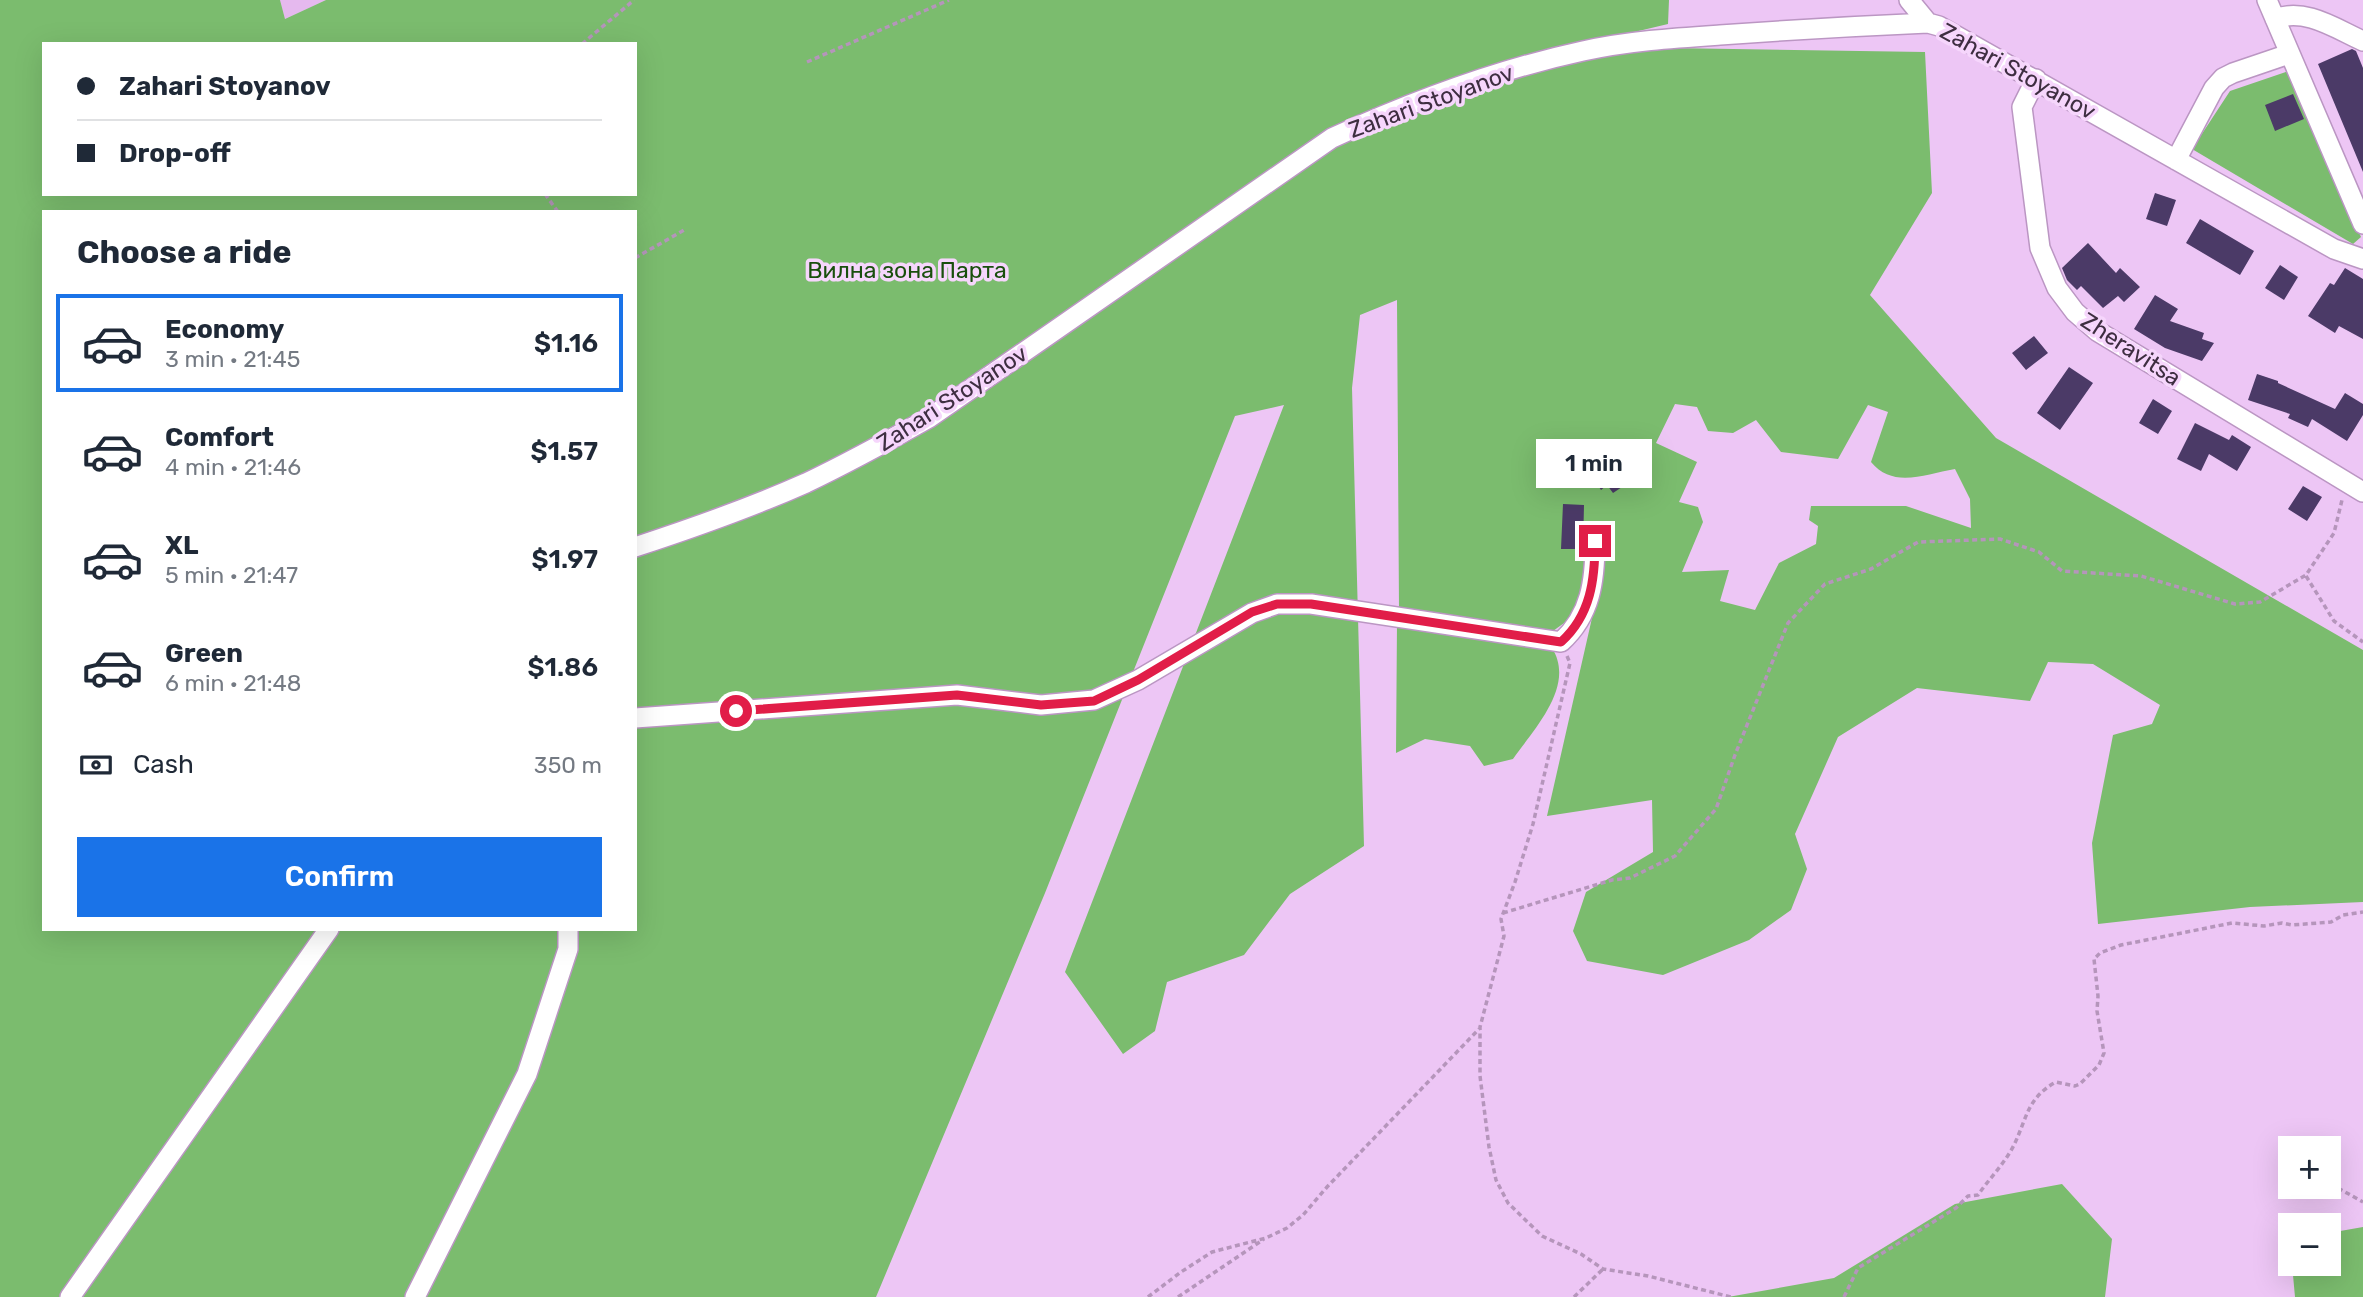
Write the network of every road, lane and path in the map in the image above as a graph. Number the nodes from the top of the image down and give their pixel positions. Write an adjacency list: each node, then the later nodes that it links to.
1 (634, 0): 8 (path)
2 (949, 0): 10 (path)
3 (1909, 0): 6 (street)
4 (2267, 0): 5 (street)
5 (2275, 19): 7 (street); 9 (street)
6 (1928, 23): 11 (street, Zahari Stoyanov); 20 (street, Zahari Stoyanov)
7 (2363, 41)
8 (584, 42)
9 (2289, 54): 12 (street); 13 (street)
10 (807, 62)
11 (2036, 79): 12 (street, Zahari Stoyanov); 17 (street, Zheravitsa)
12 (2176, 160): 16 (street, Zahari Stoyanov)
13 (2363, 224)
14 (686, 229): 15 (path)
15 (637, 257)
16 (2363, 259)
17 (2345, 481): 18 (street, Zheravitsa); 21 (path)
18 (2363, 492)
19 (1595, 541): 22 (street)
20 (637, 546)
21 (2306, 575): 23 (path); 26 (path)
22 (1561, 642): 24 (street); 26 (path)
23 (2363, 642)
24 (637, 718)
25 (2363, 912): 40 (path)
26 (1503, 913): 29 (path)
27 (328, 931): 35 (street)
28 (568, 931): 36 (street)
29 (1480, 1027): 32 (path); 33 (path)
30 (2341, 1190): 31 (path)
31 (2363, 1202)
32 (1266, 1238): 34 (path); 37 (path)
33 (1603, 1269): 38 (path); 39 (path)
34 (1152, 1296)
35 (70, 1297)
36 (415, 1297)
37 (1178, 1297)
38 (1574, 1297)
39 (1731, 1297)
40 (1844, 1297)

